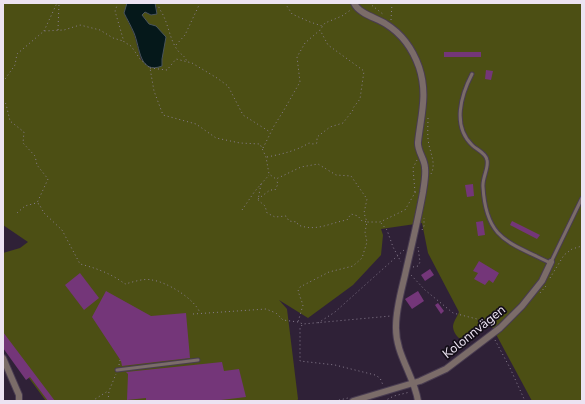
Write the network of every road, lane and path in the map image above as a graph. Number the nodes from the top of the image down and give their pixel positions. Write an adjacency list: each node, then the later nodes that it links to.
1 (58, 3): 8 (path); 10 (path)
2 (118, 3): 11 (path)
3 (158, 3): 12 (path)
4 (200, 3): 12 (path)
5 (284, 3): 7 (path)
6 (355, 5): 7 (path); 20 (street)
7 (323, 26): 9 (path)
8 (58, 30): 10 (path); 11 (path)
9 (320, 30): 18 (path); 21 (path)
10 (44, 32): 16 (path)
11 (124, 42): 14 (path)
12 (175, 45): 13 (path)
13 (187, 62): 14 (path); 18 (path)
14 (150, 68): 19 (path)
15 (472, 74): 36 (lane)
16 (3, 82)
17 (3, 100): 29 (path)
18 (270, 132): 19 (path)
19 (262, 148): 21 (path)
20 (420, 152): 26 (path); 34 (street)
21 (266, 157): 22 (path)
22 (269, 174): 23 (path); 24 (path)
23 (276, 179): 28 (path); 32 (path)
24 (261, 184): 28 (path); 30 (path)
25 (418, 188): 26 (path)
26 (415, 193): 33 (path)
27 (582, 198): 36 (lane, Kolonnvägen)
28 (258, 200): 32 (path)
29 (36, 203): 31 (path); 38 (path)
30 (242, 210)
31 (17, 213)
32 (367, 222): 33 (path); 41 (path)
33 (380, 222): 35 (path)
34 (411, 244): 35 (path); 37 (street)
35 (398, 256): 37 (path); 42 (path)
36 (551, 262): 44 (street, Kolonnvägen)
37 (406, 270): 40 (street); 44 (path)
38 (200, 313): 39 (path); 41 (path)
39 (193, 314)
40 (397, 315): 42 (path); 49 (street)
41 (298, 322): 43 (path)
42 (317, 323): 43 (path)
43 (303, 324): 52 (path)
44 (492, 334): 49 (street, Kolonnvägen); 59 (path)
45 (3, 358): 53 (street)
46 (120, 360): 48 (path)
47 (198, 360): 48 (lane)
48 (117, 370): 51 (path)
49 (413, 383): 50 (street, Kolonnvägen); 58 (street)
50 (402, 386): 52 (street, Kolonnvägen); 57 (path)
51 (109, 391): 54 (path); 55 (path)
52 (384, 392): 56 (street, Kolonnvägen)
53 (20, 401)
54 (92, 401)
55 (108, 401)
56 (353, 401)
57 (384, 401)
58 (418, 401)
59 (525, 401)

